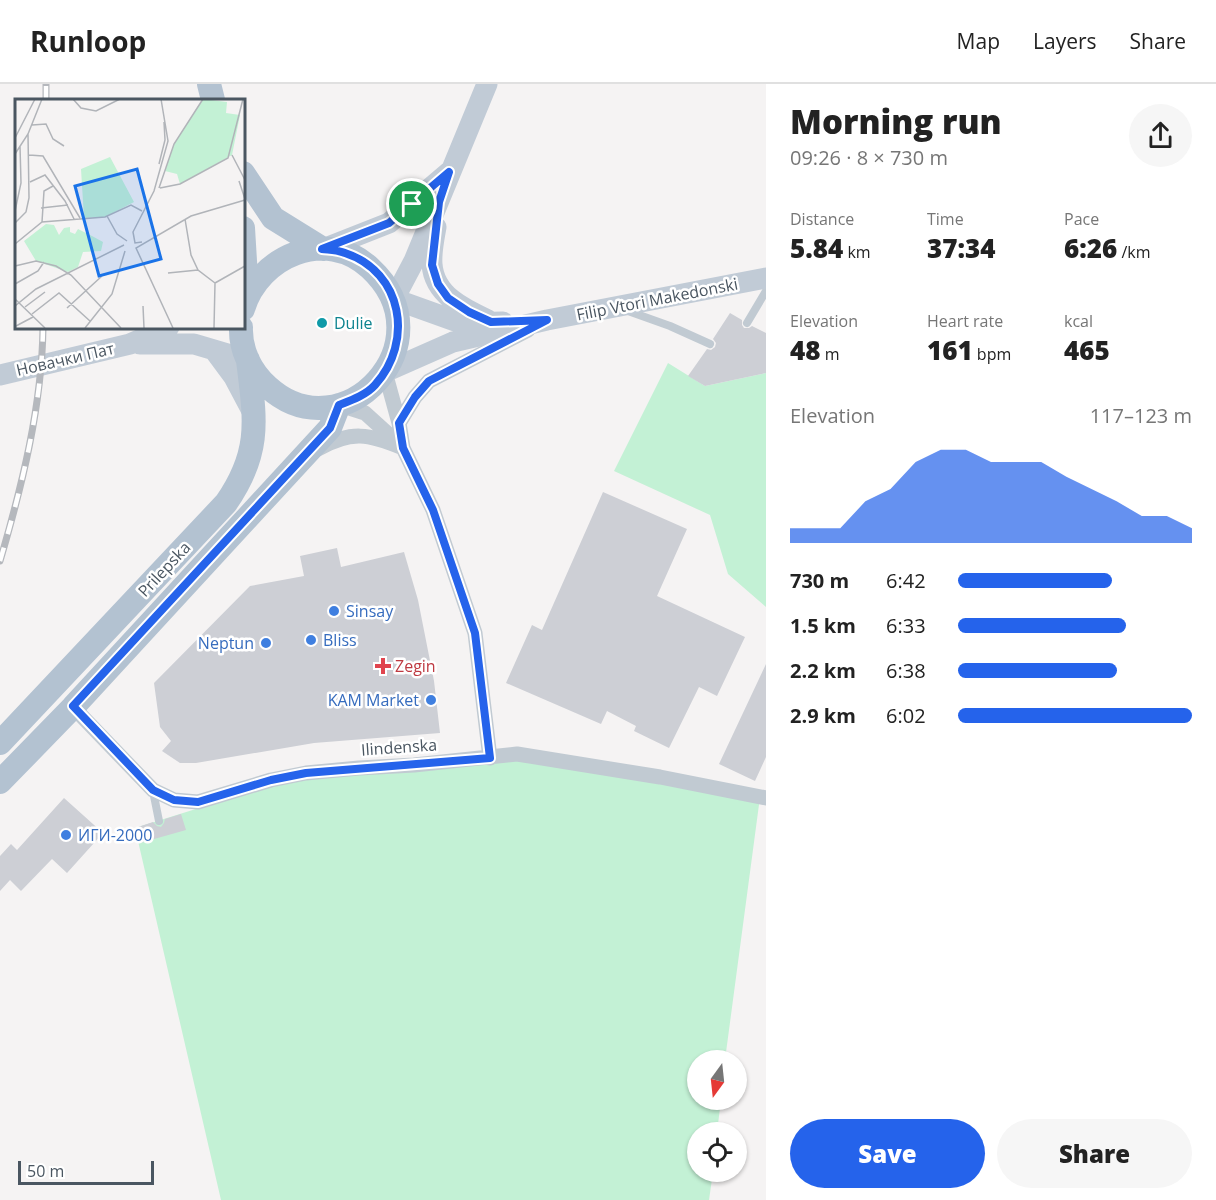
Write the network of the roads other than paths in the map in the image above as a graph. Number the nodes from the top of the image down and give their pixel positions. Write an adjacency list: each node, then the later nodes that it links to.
1 (209, 84): 3 (main road)
2 (488, 84): 4 (main road)
3 (213, 99)
4 (449, 172): 6 (main road); 7 (main road)
5 (244, 174): 7 (main road)
6 (439, 202): 10 (main road); 14 (main road)
7 (322, 249): 10 (main road); 11 (main road)
8 (766, 278): 12 (main road, Filip Vtori Makedonski)
9 (766, 291): 15 (lane)
10 (394, 299): 14 (main road); 22 (main road)
11 (244, 300)
12 (618, 308): 13 (main road, Filip Vtori Makedonski); 19 (lane)
13 (547, 320): 14 (main road); 22 (main road); 26 (street)
14 (491, 322)
15 (747, 323)
16 (167, 328): 18 (main road)
17 (241, 328): 21 (main road)
18 (130, 344): 20 (main road); 23 (main road, Новачки Пат)
19 (710, 344)
20 (214, 351): 21 (main road); 25 (main road)
21 (248, 360): 24 (main road); 25 (main road, Prilepska)
22 (385, 372): 24 (main road); 26 (street)
23 (0, 375)
24 (339, 405): 27 (street); 28 (main road, Prilepska)
25 (255, 416): 30 (main road, Prilepska)
26 (399, 423): 27 (street)
27 (403, 448): 28 (street); 31 (street)
28 (301, 458): 29 (main road, Prilepska)
29 (73, 706): 32 (main road, Prilepska); 33 (street, Ilindenska)
30 (0, 744)
31 (490, 758): 33 (street, Ilindenska); 34 (street, Ilindenska)
32 (0, 782)
33 (153, 790): 35 (lane)
34 (766, 798)
35 (159, 820)

